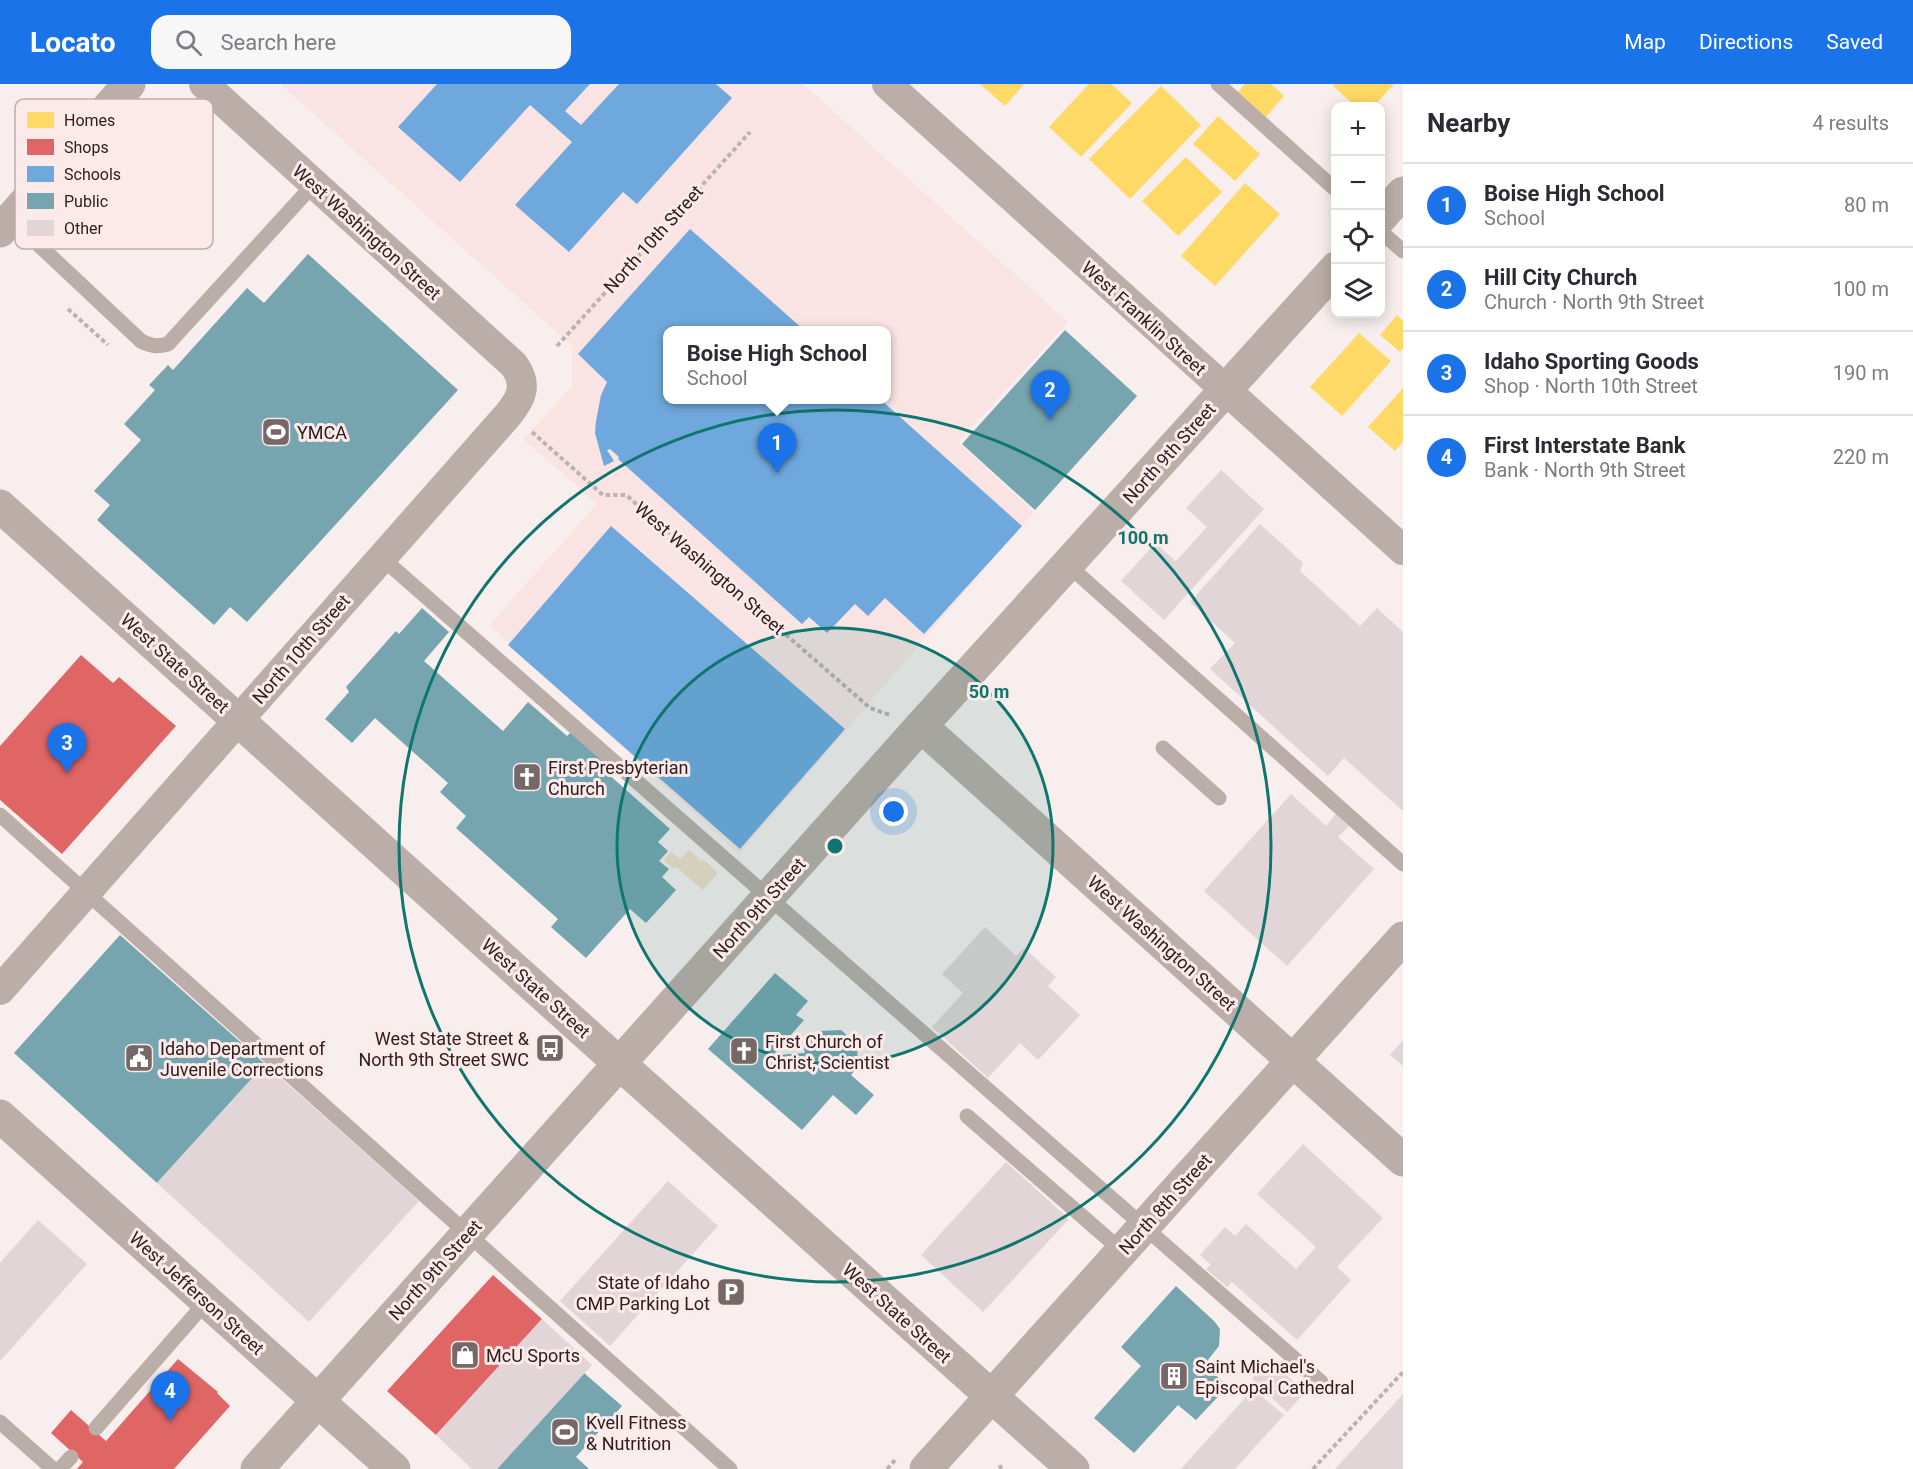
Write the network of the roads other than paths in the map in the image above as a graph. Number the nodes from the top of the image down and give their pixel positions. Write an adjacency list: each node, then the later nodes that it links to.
1 (129, 84): 5 (street)
2 (204, 84): 6 (street, West Washington Street)
3 (887, 84): 17 (street, West Franklin Street)
4 (1218, 84): 7 (lane)
5 (115, 99)
6 (314, 184): 13 (lane); 16 (street, West Washington Street)
7 (1331, 186)
8 (1403, 193): 10 (main road)
9 (15, 208): 11 (street)
10 (1385, 213)
11 (4, 220)
12 (1385, 235): 14 (lane)
13 (37, 249)
14 (1403, 251)
15 (1331, 272): 17 (main road, North 9th Street)
16 (522, 385): 20 (street, North 10th Street)
17 (1225, 390): 19 (street, West Franklin Street); 21 (main road, North 9th Street)
18 (0, 506): 22 (main road, West State Street)
19 (1403, 550)
20 (382, 558): 22 (street, North 10th Street); 29 (lane)
21 (1068, 565): 23 (main road, North 9th Street); 27 (lane)
22 (239, 721): 28 (street, North 10th Street); 33 (main road, West State Street)
23 (921, 726): 29 (main road, North 9th Street); 32 (street, West Washington Street)
24 (1163, 748): 25 (lane)
25 (1219, 798)
26 (0, 815): 28 (lane)
27 (1403, 864)
28 (86, 892): 31 (street, North 10th Street); 38 (lane)
29 (769, 897): 33 (main road, North 9th Street); 37 (lane)
30 (1403, 938): 32 (street, North 8th Street)
31 (0, 990)
32 (1293, 1061): 36 (street, West Washington Street); 37 (street, North 8th Street)
33 (620, 1064): 38 (main road, North 9th Street); 42 (street, West State Street)
34 (0, 1116): 40 (street, West Jefferson Street)
35 (967, 1116): 39 (lane)
36 (1403, 1160)
37 (1144, 1227): 39 (street, North 8th Street); 41 (lane)
38 (468, 1234): 43 (main road, North 9th Street); 51 (lane)
39 (1122, 1251): 42 (street, North 8th Street)
40 (207, 1301): 43 (street, West Jefferson Street); 45 (lane)
41 (1321, 1382)
42 (991, 1397): 52 (street, North 8th Street); 53 (street, West State Street)
43 (318, 1401): 49 (main road, North 9th Street); 50 (street, West Jefferson Street)
44 (0, 1422): 47 (lane)
45 (96, 1428)
46 (71, 1457): 48 (lane)
47 (53, 1469)
48 (60, 1469)
49 (257, 1469)
50 (394, 1469)
51 (730, 1469)
52 (926, 1469)
53 (1073, 1469)

